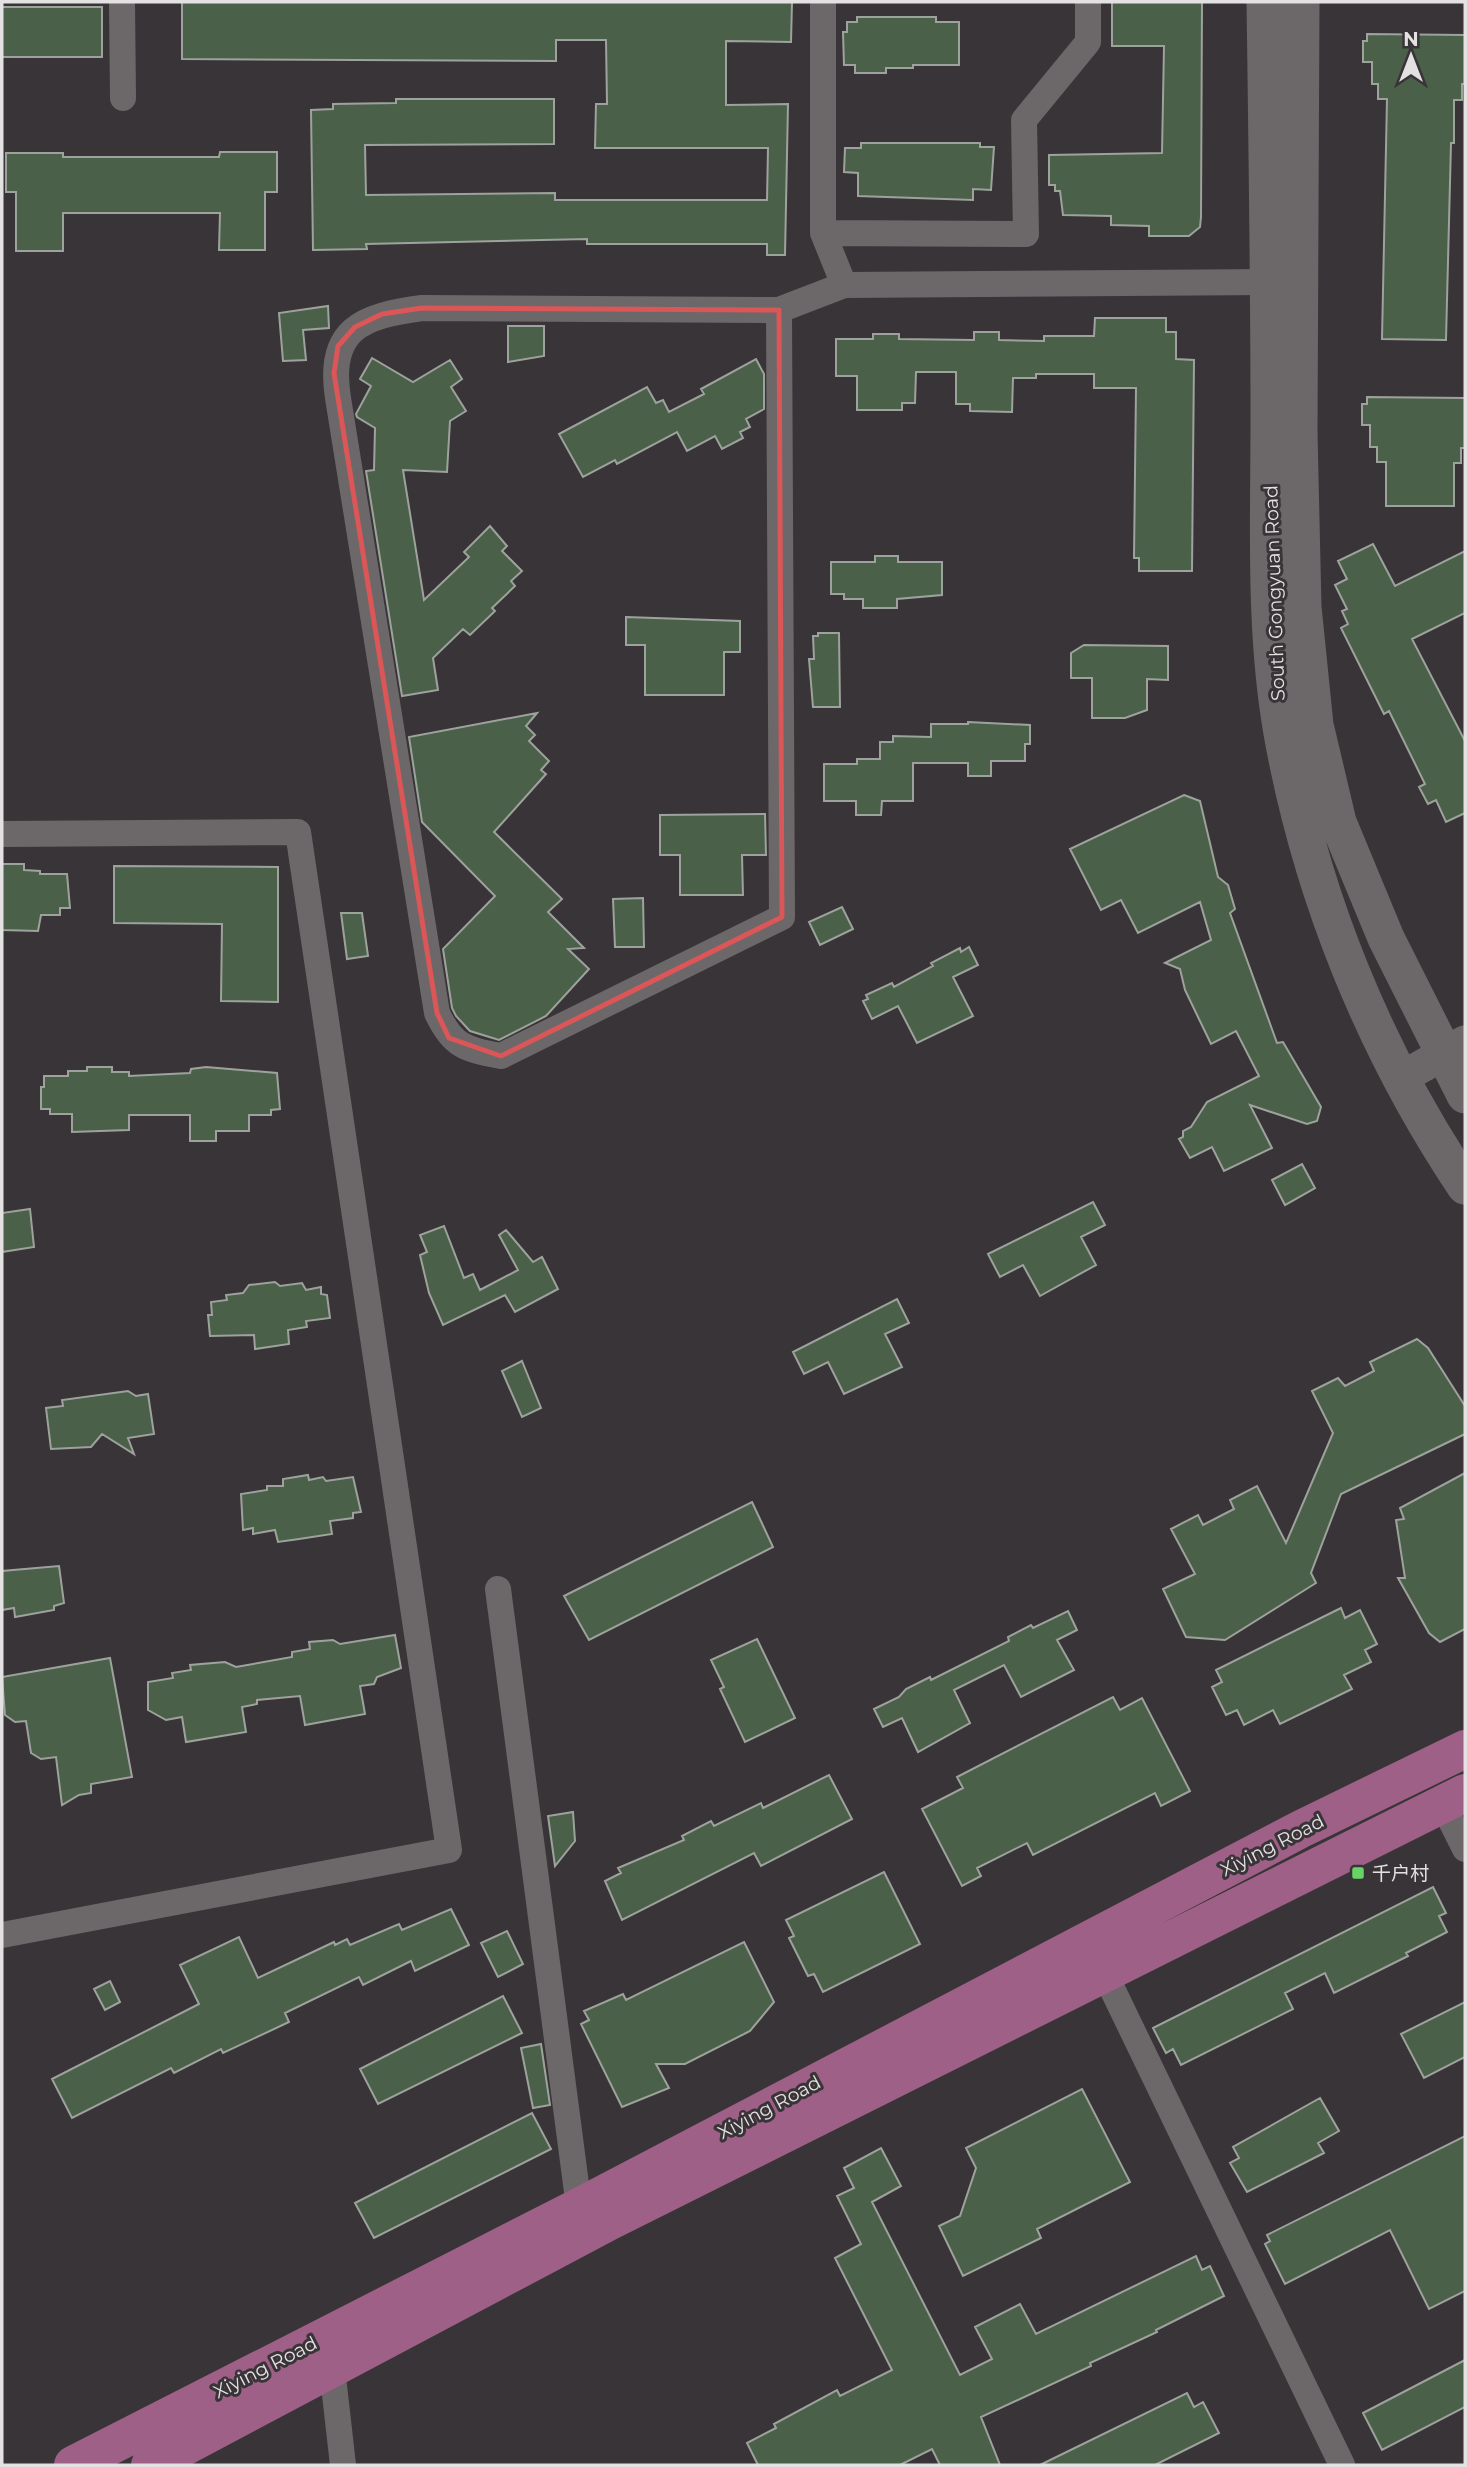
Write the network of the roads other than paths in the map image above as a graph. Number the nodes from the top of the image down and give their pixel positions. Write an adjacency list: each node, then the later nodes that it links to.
1 (122, 2): 6 (street)
2 (823, 2): 7 (street)
3 (1088, 2): 7 (street)
4 (1265, 2): 8 (main road, South Gongyuan Road)
5 (1301, 2): 8 (main road, South Gongyuan Road)
6 (123, 97)
7 (822, 233): 9 (street)
8 (1284, 282): 9 (street); 12 (main road, South Gongyuan Road); 13 (main road, South Gongyuan Road)
9 (844, 285): 10 (street)
10 (779, 310): 10 (street)
11 (2, 834): 20 (street)
12 (1455, 1048): 13 (street); 14 (main road, South Gongyuan Road)
13 (1401, 1078): 15 (main road, South Gongyuan Road)
14 (1465, 1095)
15 (1465, 1186)
16 (498, 1588): 22 (street)
17 (1465, 1749): 22 (main road, Xiying Road)
18 (1454, 1799): 19 (street); 21 (main road, Xiying Road)
19 (1465, 1849)
20 (2, 1935)
21 (1105, 1974): 23 (main road, Xiying Road); 27 (street)
22 (579, 2207): 24 (main road, Xiying Road)
23 (332, 2368): 25 (main road, Xiying Road); 26 (street)
24 (73, 2465)
25 (150, 2465)
26 (343, 2465)
27 (1342, 2465)

